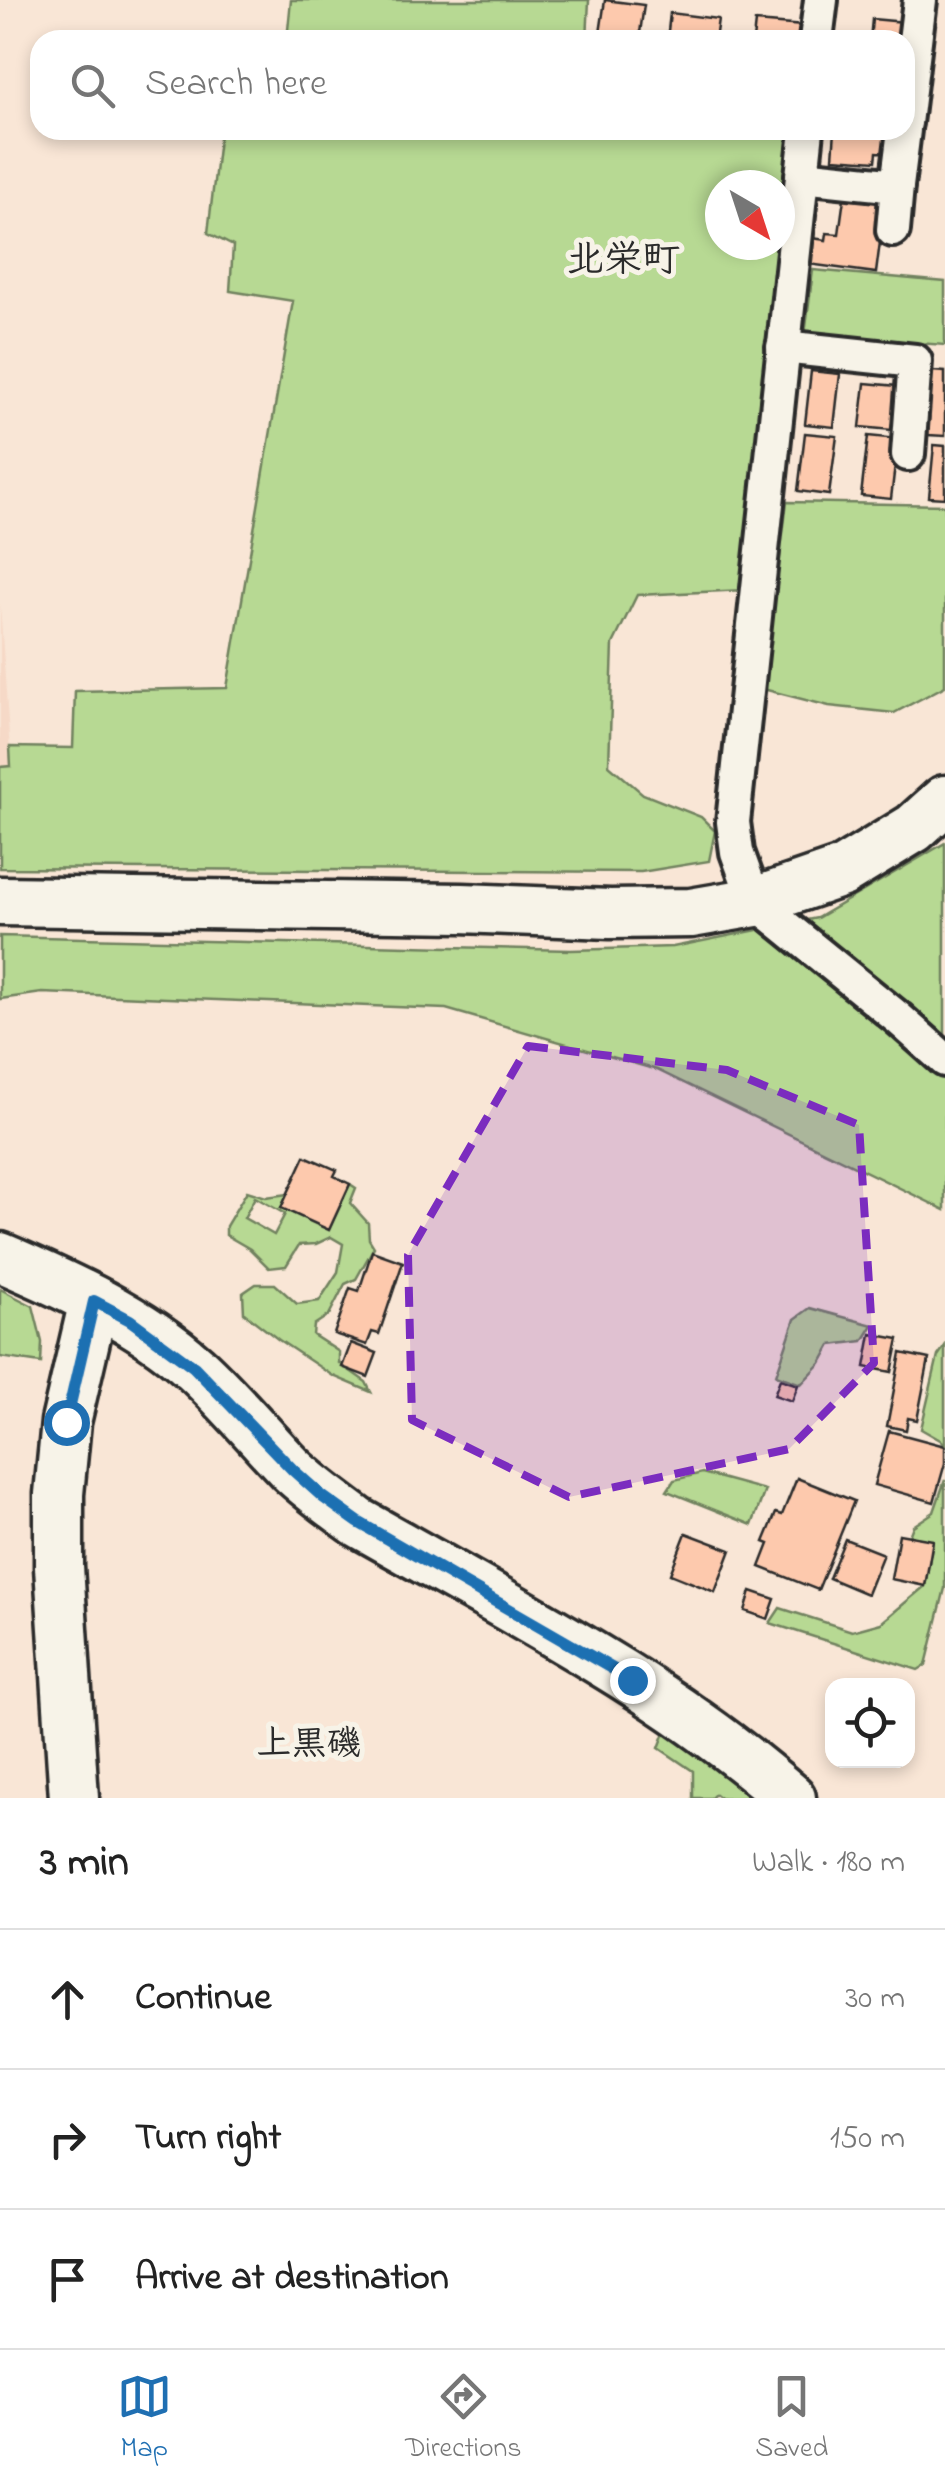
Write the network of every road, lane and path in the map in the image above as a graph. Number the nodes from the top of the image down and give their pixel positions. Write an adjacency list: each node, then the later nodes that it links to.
1 (920, 0): 4 (street)
2 (811, 1): 3 (street)
3 (815, 30)
4 (915, 41)
5 (806, 140): 7 (street)
6 (903, 140): 8 (street)
7 (802, 176): 8 (street); 10 (street)
8 (898, 186): 9 (street)
9 (892, 230)
10 (784, 348): 11 (street); 14 (street)
11 (908, 454)
12 (945, 800): 14 (street)
13 (0, 901): 14 (street)
14 (755, 902): 15 (street)
15 (945, 1060)
16 (0, 1257): 17 (street)
17 (94, 1301): 18 (street); 19 (street)
18 (74, 1798)
19 (792, 1798)

